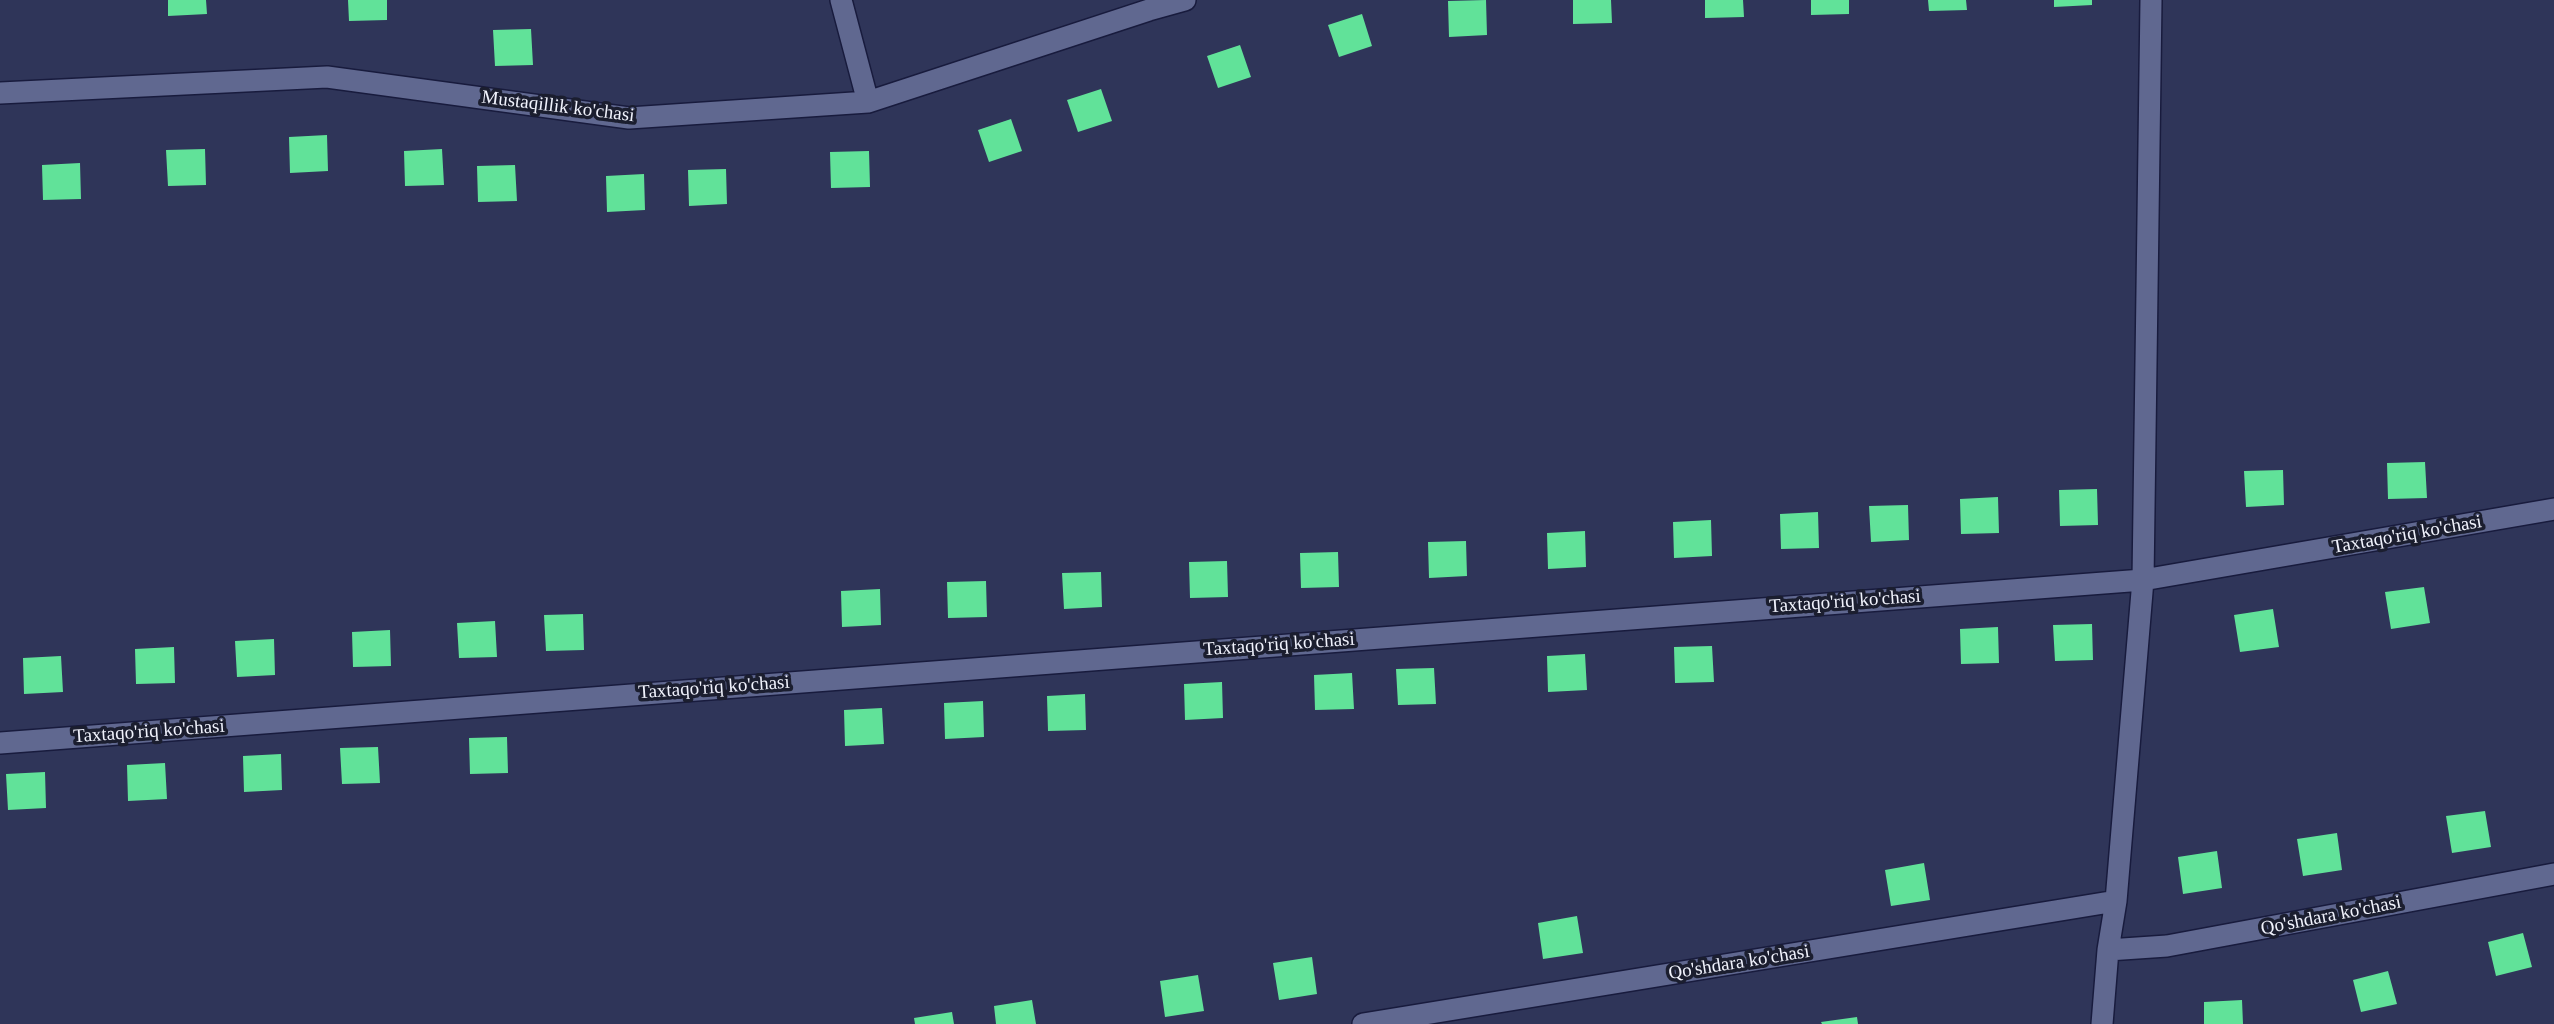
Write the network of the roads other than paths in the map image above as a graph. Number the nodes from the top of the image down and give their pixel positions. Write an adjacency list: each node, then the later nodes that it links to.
1 (841, 0): 5 (street)
2 (1185, 0): 5 (street, Mustaqillik ko'chasi)
3 (2151, 0): 7 (street)
4 (0, 93): 5 (street, Mustaqillik ko'chasi)
5 (868, 102)
6 (2554, 509): 7 (street, Taxtaqo'riq ko'chasi)
7 (2143, 580): 8 (street, Taxtaqo'riq ko'chasi); 10 (street)
8 (0, 743)
9 (2554, 874): 11 (street, Qo'shdara ko'chasi)
10 (2116, 901): 11 (street); 12 (street, Qo'shdara ko'chasi)
11 (2108, 950): 13 (street)
12 (1363, 1024)
13 (2102, 1024)

